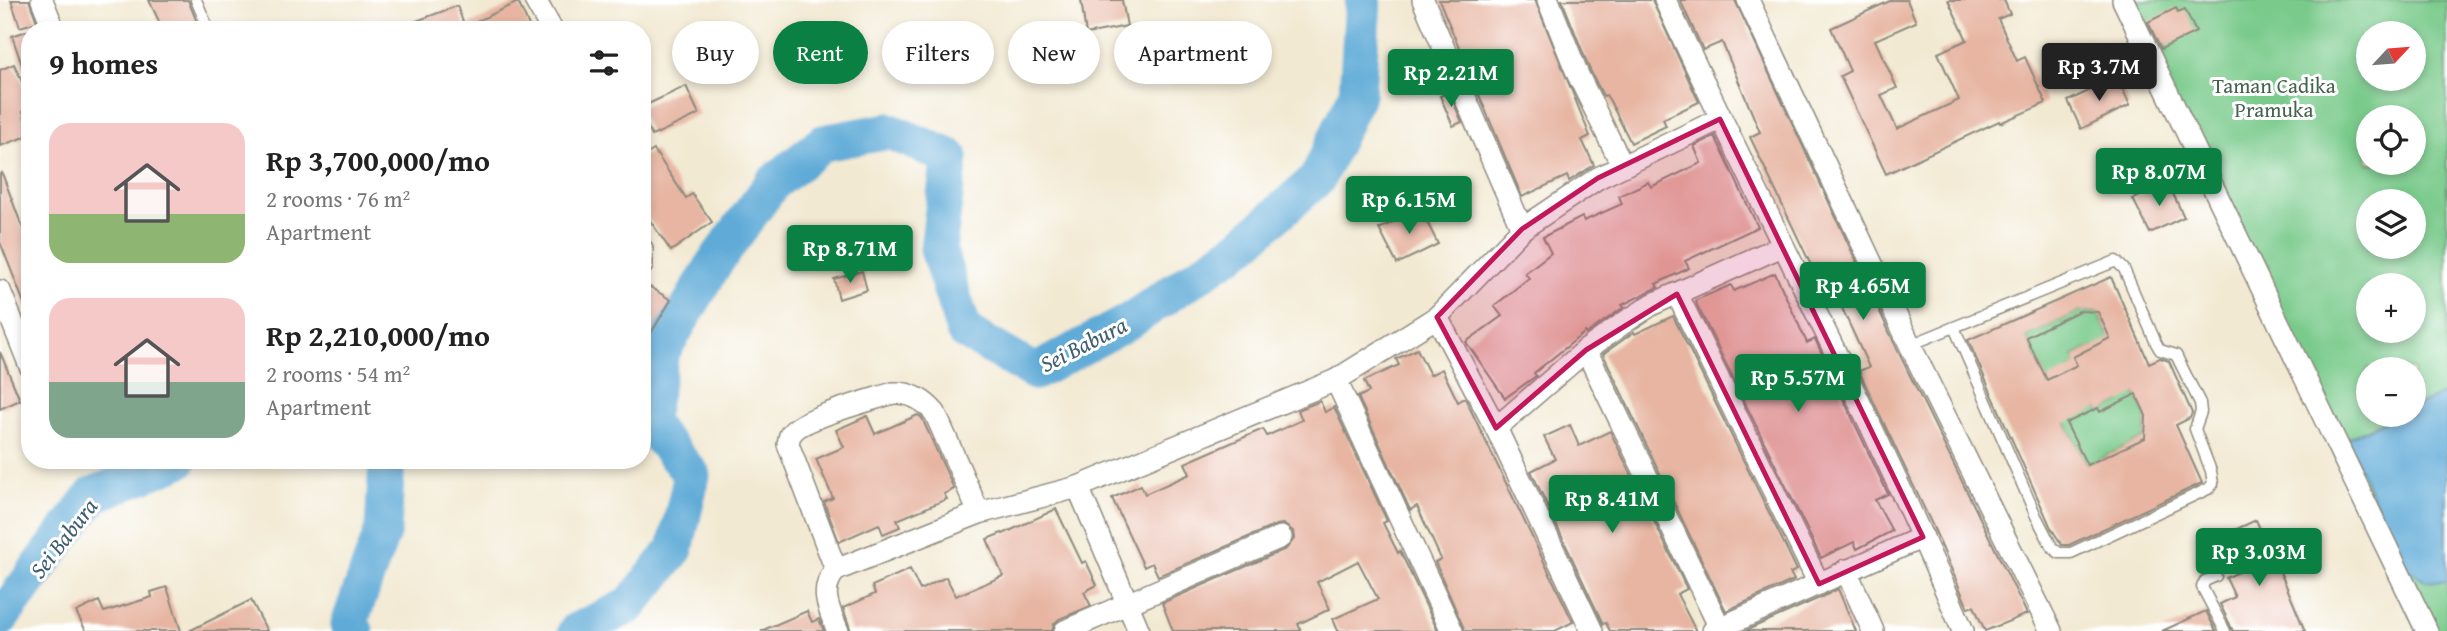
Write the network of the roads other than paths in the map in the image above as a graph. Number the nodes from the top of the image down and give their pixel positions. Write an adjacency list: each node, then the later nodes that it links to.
1 (42, 0): 9 (street)
2 (196, 0): 10 (lane)
3 (535, 0): 11 (street)
4 (1423, 0): 14 (street)
5 (1548, 0): 13 (street)
6 (1665, 0): 12 (street)
7 (1748, 0): 21 (street)
8 (2123, 0): 44 (street)
9 (50, 21)
10 (205, 21)
11 (547, 21)
12 (1720, 119): 13 (street); 15 (street)
13 (1622, 165): 14 (street)
14 (1522, 229): 18 (street)
15 (1782, 246): 17 (street); 28 (street)
16 (0, 291): 20 (street)
17 (1677, 294): 22 (street); 32 (street)
18 (1437, 317): 23 (street); 24 (street)
19 (1954, 327): 19 (lane); 21 (lane)
20 (21, 344)
21 (1910, 345): 42 (street)
22 (1586, 350): 24 (street); 34 (street)
23 (1336, 380): 25 (street); 38 (street)
24 (1496, 428): 39 (street)
25 (1078, 487): 26 (street); 33 (street)
26 (979, 513): 29 (street); 29 (street)
27 (1281, 537): 33 (street)
28 (1923, 537): 30 (street); 41 (street)
29 (836, 570): 35 (street)
30 (1846, 570): 32 (street); 40 (street)
31 (2216, 576): 43 (lane)
32 (1819, 584): 34 (street)
33 (1127, 605): 36 (street); 37 (street)
34 (1716, 629)
35 (838, 631)
36 (1065, 631)
37 (1139, 631)
38 (1452, 631)
39 (1592, 631)
40 (1873, 631)
41 (1962, 631)
42 (2051, 631)
43 (2225, 631)
44 (2427, 631)

